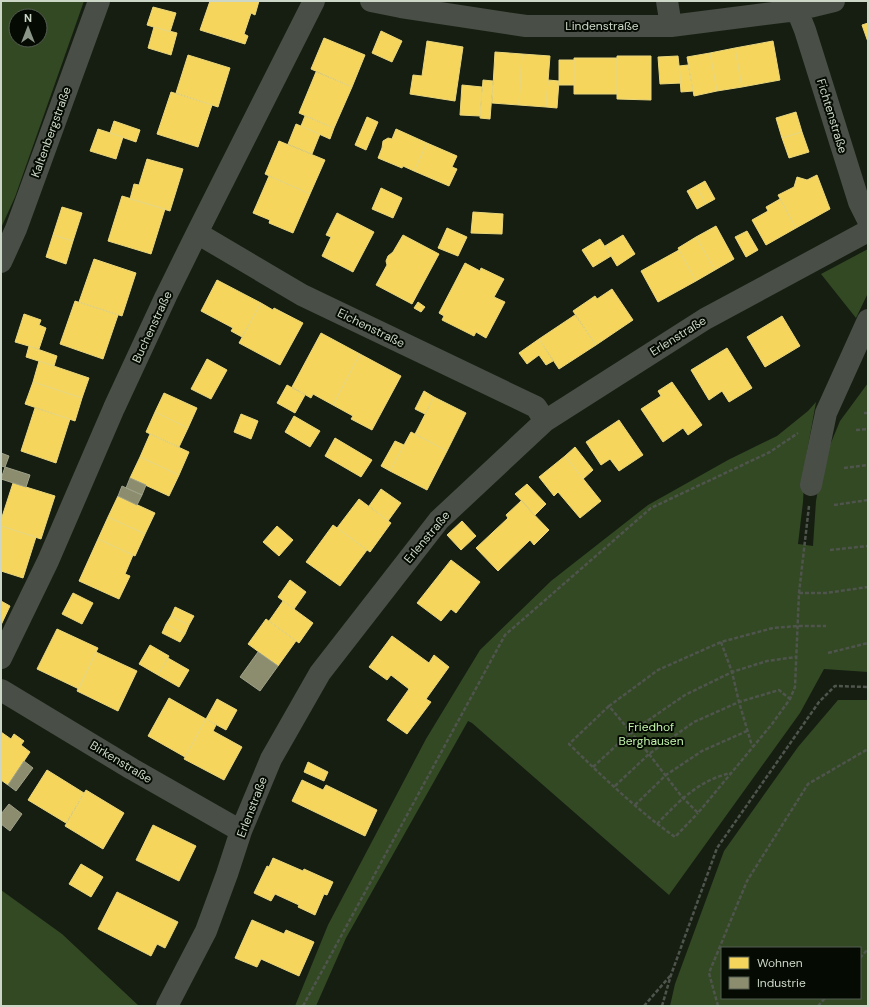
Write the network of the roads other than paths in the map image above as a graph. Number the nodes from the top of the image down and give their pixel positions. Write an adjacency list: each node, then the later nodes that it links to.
1 (99, 1): 11 (street, Kaltenbergstraße)
2 (314, 1): 10 (street, Buchenstraße)
3 (371, 1): 7 (street, Lindenstraße)
4 (667, 1): 7 (street)
5 (834, 1): 6 (street, Lindenstraße)
6 (797, 10): 7 (street, Lindenstraße); 8 (street, Fichtenstraße)
7 (671, 26)
8 (868, 220)
9 (868, 231): 13 (street, Erlenstraße)
10 (197, 233): 13 (street, Eichenstraße); 15 (street, Buchenstraße)
11 (1, 262)
12 (868, 320): 14 (street)
13 (545, 420): 17 (street, Erlenstraße)
14 (811, 485)
15 (1, 658)
16 (1, 690): 17 (street, Birkenstraße)
17 (241, 831): 18 (street, Erlenstraße)
18 (167, 1006)

